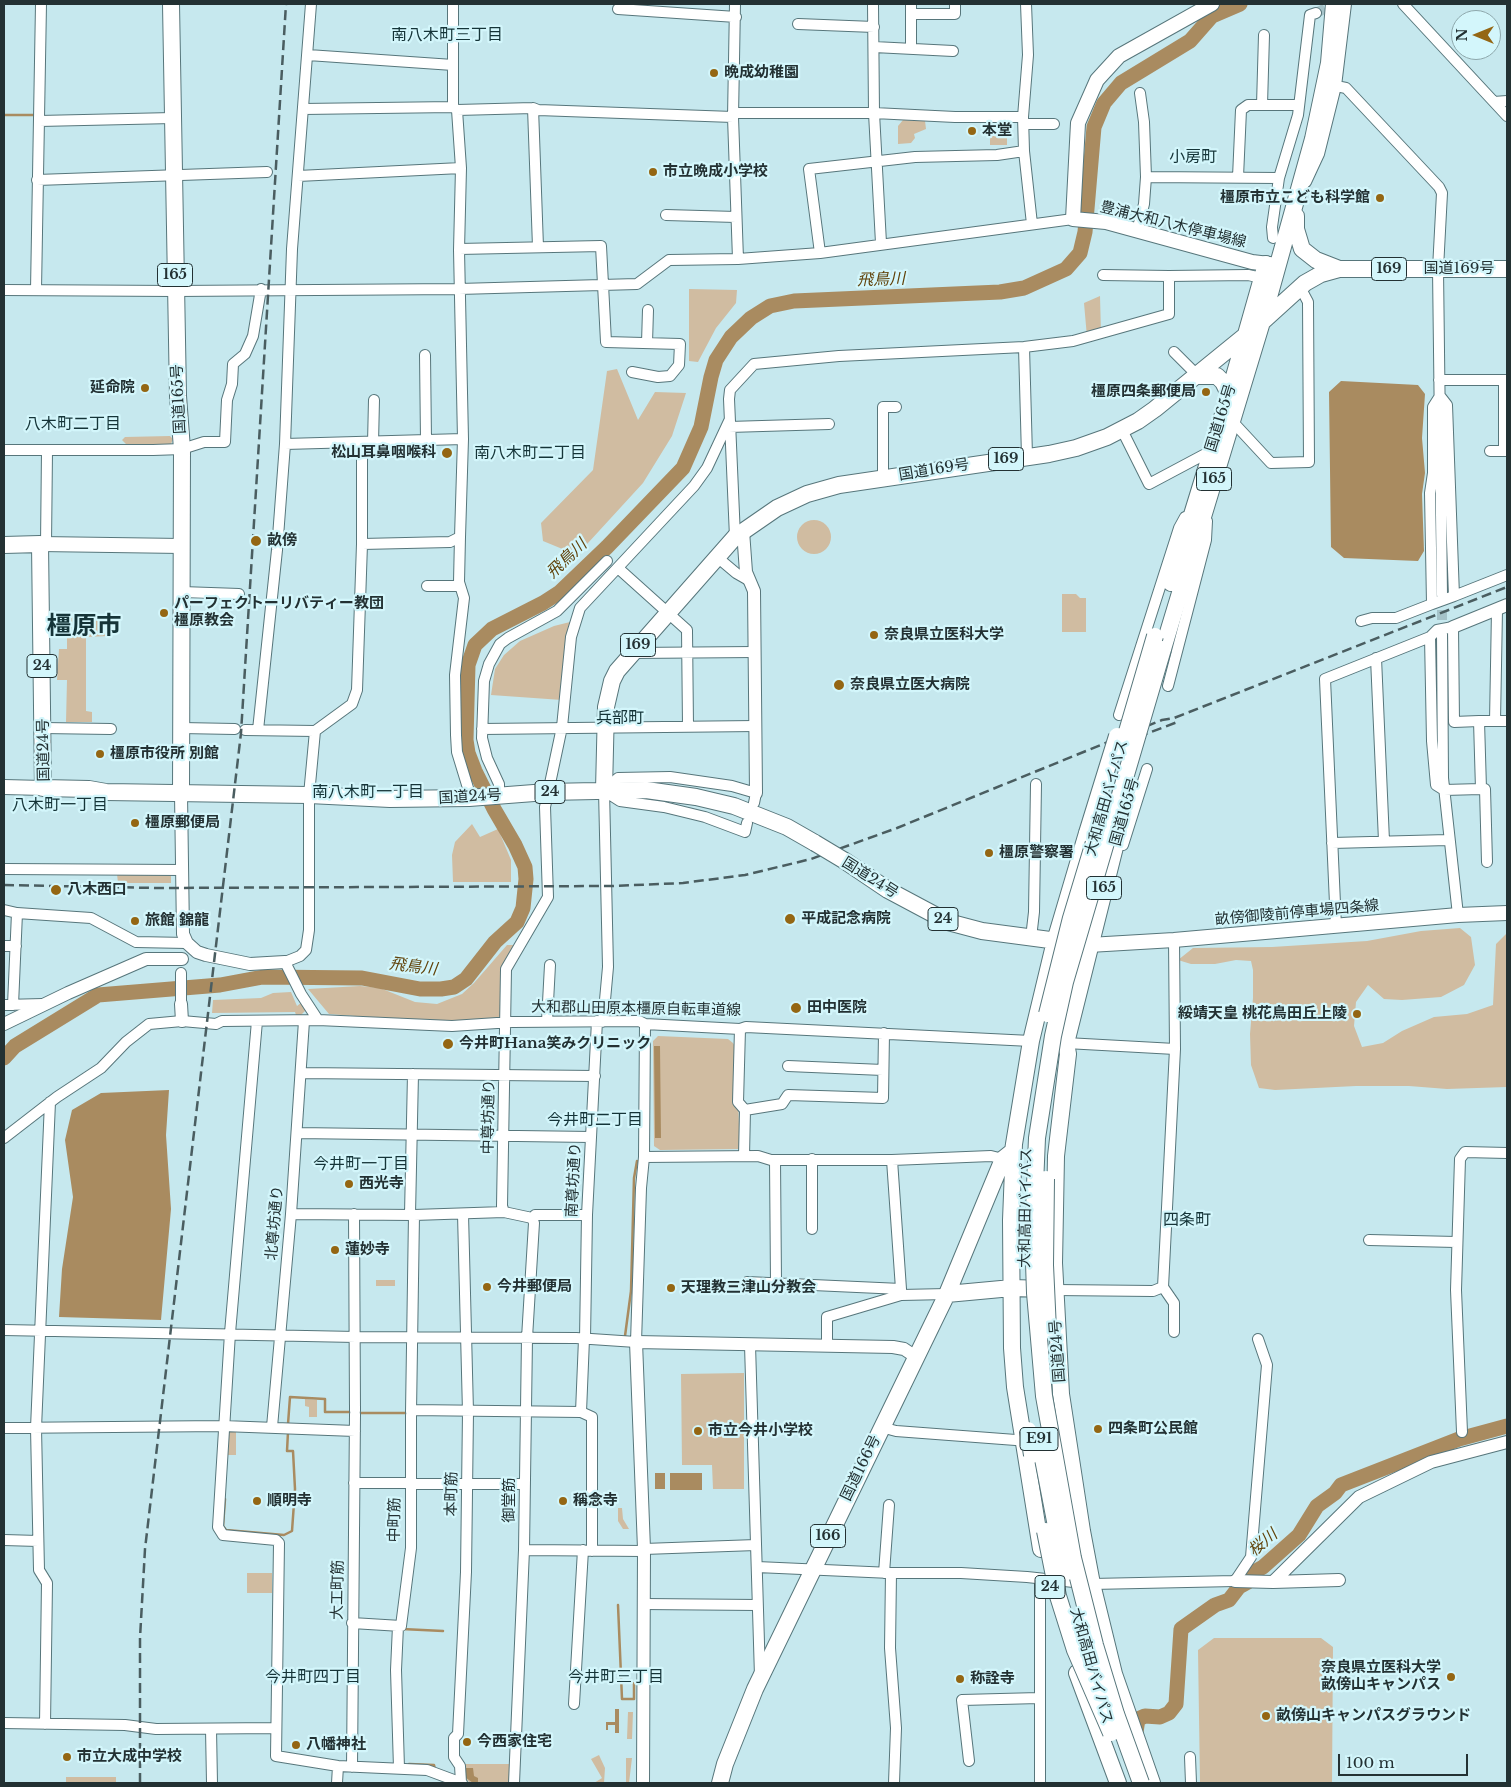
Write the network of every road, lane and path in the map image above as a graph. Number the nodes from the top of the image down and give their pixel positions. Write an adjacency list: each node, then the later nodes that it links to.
1 (41, 4): 38 (street)
2 (172, 4): 37 (highway, 国道165号 / 165)
3 (311, 4): 23 (street)
4 (453, 4): 24 (street)
5 (735, 4): 16 (street)
6 (874, 4): 18 (street)
7 (955, 4): 15 (street)
8 (1026, 4): 39 (street)
9 (1212, 4): 54 (main road)
10 (1334, 4): 51 (highway, 国道165号 / 165)
11 (1346, 4): 25 (street)
12 (1403, 4): 28 (street)
13 (1320, 8): 30 (street); 57 (highway, 国道165号 / 165)
14 (618, 9): 16 (street)
15 (911, 9): 21 (street)
16 (736, 17): 35 (street)
17 (798, 24): 18 (street)
18 (874, 27): 20 (street)
19 (1264, 35): 29 (street)
20 (874, 47): 21 (street); 34 (street)
21 (911, 48): 22 (street)
22 (953, 51)
23 (308, 55): 24 (street); 33 (street)
24 (453, 65): 31 (street)
25 (1336, 86): 51 (street); 63 (street)
26 (1140, 93): 47 (street)
27 (1507, 101): 28 (street)
28 (1494, 102): 36 (street)
29 (1262, 105): 30 (street); 48 (street)
30 (1298, 106): 49 (street)
31 (455, 108): 32 (street); 33 (street); 43 (street)
32 (532, 108): 35 (street); 59 (street)
33 (303, 109): 46 (street)
34 (874, 113): 35 (street); 39 (street); 42 (street)
35 (733, 115): 53 (street)
36 (1507, 116)
37 (173, 118): 38 (street); 45 (highway, 国道165号 / 165)
38 (40, 121): 50 (street)
39 (1024, 121): 40 (street); 41 (street)
40 (1054, 124)
41 (1024, 151): 42 (street); 55 (street)
42 (878, 162): 58 (street); 61 (street)
43 (461, 168): 46 (street); 60 (street)
44 (267, 172): 45 (street)
45 (173, 175): 50 (street); 76 (highway, 国道165号 / 165)
46 (298, 176): 75 (street)
47 (1146, 177): 48 (street); 56 (street)
48 (1238, 177): 49 (street)
49 (1279, 178): 57 (street)
50 (38, 180): 74 (street)
51 (1298, 194): 64 (highway, 国道165号 / 165); 65 (highway)
52 (666, 215): 53 (street)
53 (736, 216): 62 (street)
54 (1075, 219): 55 (street); 56 (main road, 豊浦大和八木停車場線)
55 (1032, 224): 58 (street)
56 (1137, 231): 64 (main road, 豊浦大和八木停車場線)
57 (1274, 238): 64 (highway, 国道165号 / 165)
58 (881, 243): 61 (street)
59 (538, 247): 60 (street); 69 (street)
60 (458, 249): 72 (street)
61 (820, 253): 62 (street)
62 (738, 259): 69 (street)
63 (1438, 268): 65 (highway, 国道169号 / 169); 66 (highway, 国道169号 / 169); 86 (street)
64 (1268, 269): 68 (street); 78 (highway, 国道165号 / 165); 79 (highway, 国道165号 / 165)
65 (1339, 269): 70 (highway, 国道169号 / 169)
66 (1507, 269)
67 (1102, 275): 68 (street)
68 (1169, 276): 81 (street)
69 (604, 284): 72 (street); 80 (street)
70 (1300, 287): 78 (highway, 国道169号 / 169); 92 (street)
71 (260, 289): 75 (street); 76 (street); 101 (street)
72 (459, 289): 75 (street); 96 (street)
73 (4, 290): 74 (street)
74 (36, 290): 76 (street)
75 (291, 290): 100 (street)
76 (175, 291): 101 (highway, 国道165号 / 165)
77 (648, 310): 80 (street)
78 (1262, 322): 79 (highway, 国道169号 / 169); 92 (highway, 国道165号 / 165)
79 (1246, 333): 85 (highway, 国道169号 / 169); 88 (highway, 国道165号 / 165)
80 (647, 343): 84 (street)
81 (1024, 347): 93 (street); 107 (street)
82 (1174, 352): 85 (street)
83 (425, 355): 97 (street)
84 (632, 372)
85 (1198, 376): 88 (highway); 95 (highway, 国道169号 / 169)
86 (1439, 380): 87 (street); 89 (street)
87 (1505, 380): 106 (street)
88 (1229, 394): 104 (highway, 国道165号 / 165)
89 (1440, 396): 126 (street); 127 (street); 129 (street)
90 (374, 400): 99 (street)
91 (896, 407): 108 (street)
92 (1232, 421): 109 (highway, 国道165号 / 165)
93 (729, 424): 94 (street); 110 (street); 118 (street, 中尊坊通り)
94 (829, 424)
95 (1122, 430): 104 (street); 107 (highway, 国道169号 / 169)
96 (463, 439): 97 (street); 111 (street)
97 (426, 440): 99 (street)
98 (362, 443): 99 (street); 100 (street); 113 (street)
99 (373, 443)
100 (285, 444): 152 (street)
101 (182, 449): 103 (street); 115 (highway, 国道165号 / 165)
102 (4, 450): 103 (street)
103 (47, 451): 112 (street)
104 (1210, 451): 109 (highway, 国道165号 / 165)
105 (1490, 451): 106 (street)
106 (1506, 451)
107 (1027, 456): 108 (highway, 国道169号 / 169)
108 (883, 478): 110 (highway, 国道169号 / 169)
109 (1202, 496): 135 (highway, 国道165号 / 165); 140 (street); 141 (street)
110 (739, 534): 116 (highway, 国道169号 / 169); 121 (street)
111 (460, 537): 113 (street); 123 (street)
112 (43, 544): 114 (highway); 115 (main road); 149 (highway, 国道24号 / 24)
113 (362, 544): 154 (street)
114 (4, 545)
115 (182, 546): 124 (highway, 国道165号 / 165)
116 (717, 557): 121 (street); 131 (highway, 国道169号 / 169)
117 (607, 561): 128 (street)
118 (618, 568): 120 (street, 中尊坊通り); 131 (street)
119 (1507, 575): 127 (street)
120 (608, 578): 128 (street); 147 (street, 中尊坊通り)
121 (750, 581): 136 (street)
122 (427, 586): 123 (street)
123 (460, 586): 167 (street)
124 (182, 592): 125 (street); 150 (highway, 国道165号 / 165)
125 (239, 594)
126 (1442, 595)
127 (1454, 596): 129 (street)
128 (571, 598): 153 (street)
129 (1432, 604): 132 (street)
130 (1502, 608): 133 (street); 142 (street)
131 (667, 612): 137 (highway, 国道169号 / 169); 138 (street)
132 (1361, 621)
133 (1448, 630): 134 (street); 144 (street); 162 (street)
134 (1430, 637): 139 (street); 162 (street)
135 (1161, 641): 177 (highway, 国道165号 / 165, bridge); 186 (highway, 大和高田バイパス / 165, bridge); 186 (highway, 国道165号 / 165, bridge)
136 (755, 652): 138 (street); 146 (street)
137 (631, 653): 138 (street); 148 (highway, 国道169号 / 169)
138 (687, 653): 145 (street)
139 (1376, 658): 171 (street); 172 (street)
140 (1168, 686)
141 (1119, 715)
142 (1496, 721): 143 (street); 144 (street)
143 (1507, 721)
144 (1479, 722): 160 (street)
145 (688, 726): 146 (street); 148 (street)
146 (756, 726): 168 (street)
147 (562, 727): 148 (street); 153 (street); 163 (street, 中尊坊通り)
148 (604, 727): 161 (highway, 国道169号 / 169)
149 (43, 728): 151 (street); 159 (highway, 国道24号 / 24)
150 (181, 728): 152 (street); 164 (highway, 国道165号 / 165)
151 (111, 729)
152 (258, 730): 154 (street)
153 (482, 730): 166 (street)
154 (315, 731): 165 (street)
155 (1147, 769): 186 (street)
156 (1036, 784): 182 (street)
157 (1096, 785): 177 (street)
158 (4, 787): 159 (main road)
159 (43, 788): 164 (highway, 国道24号 / 24)
160 (1481, 789): 162 (street); 173 (street)
161 (604, 790): 163 (highway, 国道24号 / 24); 168 (street); 169 (street); 182 (highway, 国道24号 / 24, bridge); 202 (street, 南尊坊通り)
162 (1444, 790): 170 (street)
163 (547, 792): 166 (highway, 国道24号 / 24); 203 (street, 中尊坊通り)
164 (181, 794): 165 (highway, 国道24号 / 24); 175 (street)
165 (309, 796): 167 (highway, 国道24号 / 24); 191 (street)
166 (498, 796): 167 (highway, 国道24号 / 24)
167 (474, 797)
168 (755, 798)
169 (748, 823)
170 (1448, 840): 171 (street); 180 (street)
171 (1384, 841): 172 (street)
172 (1332, 842): 181 (street)
173 (1486, 862)
174 (4, 869): 175 (street)
175 (182, 870): 185 (street)
176 (4, 910): 178 (street)
177 (1064, 910): 186 (highway, 国道165号 / 165)
178 (17, 913): 184 (street); 188 (street)
179 (1507, 913): 180 (main road, 畝傍御陵前停車場四条線)
180 (1458, 914): 181 (main road, 畝傍御陵前停車場四条線)
181 (1336, 926): 183 (main road, 畝傍御陵前停車場四条線)
182 (1031, 938): 186 (highway, 国道24号 / 24)
183 (1174, 940): 186 (main road, 畝傍御陵前停車場四条線); 210 (street)
184 (136, 942): 185 (street); 189 (street)
185 (187, 943): 190 (street); 191 (street)
186 (1071, 944): 208 (highway); 209 (highway, 国道24号); 289 (highway, 大和高田バイパス / E91, bridge); 309 (highway, 大和高田バイパス / E91, bridge)
187 (4, 946): 188 (street)
188 (16, 946): 196 (street)
189 (146, 959): 190 (street); 194 (street)
190 (182, 959): 193 (street)
191 (286, 965): 199 (street)
192 (550, 965): 201 (street)
193 (181, 973): 195 (street)
194 (44, 1004): 196 (street); 204 (street)
195 (181, 1004): 197 (street)
196 (8, 1005)
197 (182, 1020): 200 (street, 大和郡山田原本橿原自転車道線); 217 (street, 大和郡山田原本橿原自転車道線)
198 (304, 1020): 199 (street, 大和郡山田原本橿原自転車道線); 200 (street, 大和郡山田原本橿原自転車道線); 213 (street, 北尊坊通り)
199 (318, 1020): 203 (street, 大和郡山田原本橿原自転車道線)
200 (257, 1021): 252 (street)
201 (547, 1021): 202 (street, 大和郡山田原本橿原自転車道線); 203 (street, 大和郡山田原本橿原自転車道線)
202 (600, 1022): 205 (street, 大和郡山田原本橿原自転車道線); 216 (street, 南尊坊通り)
203 (504, 1023): 215 (street, 中尊坊通り)
204 (4, 1024)
205 (645, 1024): 206 (street, 大和郡山田原本橿原自転車道線); 227 (street)
206 (740, 1029): 207 (street, 大和郡山田原本橿原自転車道線); 218 (street)
207 (884, 1033): 208 (street, 大和郡山田原本橿原自転車道線); 212 (street)
208 (1031, 1041): 209 (highway); 224 (highway)
209 (1066, 1043): 210 (street); 246 (highway, 国道24号); 289 (highway, bridge)
210 (1175, 1049): 244 (street)
211 (788, 1066): 212 (street)
212 (883, 1070): 218 (street)
213 (301, 1073): 214 (street); 219 (street, 北尊坊通り)
214 (413, 1074): 215 (street); 220 (street, 中町筋)
215 (504, 1075): 216 (street); 221 (street, 中尊坊通り)
216 (595, 1076): 222 (street, 南尊坊通り)
217 (50, 1102): 223 (street, 大和郡山田原本橿原自転車道線); 250 (street)
218 (745, 1110): 226 (street)
219 (297, 1133): 220 (street); 233 (street, 北尊坊通り)
220 (413, 1135): 221 (street); 235 (street, 中町筋)
221 (503, 1136): 222 (street); 232 (street, 中尊坊通り)
222 (591, 1137): 237 (street, 南尊坊通り)
223 (4, 1138)
224 (1014, 1144): 229 (highway, 国道166号 / 166); 245 (highway)
225 (1507, 1153): 241 (street)
226 (744, 1156): 227 (street); 230 (street)
227 (644, 1157): 260 (street)
228 (812, 1159): 230 (street); 231 (street); 239 (street)
229 (1004, 1159): 231 (street); 248 (highway, 国道166号 / 166)
230 (775, 1160): 243 (street)
231 (892, 1160): 247 (street)
232 (504, 1212): 236 (street); 238 (street)
233 (291, 1214): 234 (street); 253 (street, 北尊坊通り)
234 (354, 1214): 235 (street); 254 (street, 大工町筋)
235 (412, 1214): 236 (street); 255 (street, 中町筋)
236 (463, 1214): 256 (street, 本町筋)
237 (587, 1215): 238 (street); 259 (street, 南尊坊通り)
238 (532, 1218): 257 (street, 御堂筋)
239 (812, 1229)
240 (1369, 1240): 241 (street)
241 (1456, 1242): 274 (street)
242 (747, 1282): 243 (street)
243 (776, 1283): 247 (street)
244 (1163, 1286): 246 (street); 251 (street)
245 (1012, 1288): 246 (highway); 248 (highway); 275 (highway)
246 (1055, 1290): 276 (highway, 国道24号)
247 (901, 1292): 248 (street); 261 (street)
248 (947, 1294): 263 (highway, 国道166号 / 166)
249 (4, 1330): 250 (street)
250 (39, 1330): 252 (street); 272 (street)
251 (1174, 1332)
252 (230, 1333): 253 (street); 268 (street)
253 (280, 1335): 254 (street); 269 (street, 北尊坊通り)
254 (356, 1337): 255 (street); 273 (street, 大工町筋)
255 (411, 1338): 256 (street); 264 (street, 中町筋)
256 (466, 1338): 257 (street); 265 (street, 本町筋)
257 (527, 1338): 259 (street); 266 (street, 御堂筋)
258 (1258, 1338): 295 (street)
259 (584, 1340): 260 (street); 267 (street, 南尊坊通り)
260 (636, 1342): 262 (street); 288 (street)
261 (826, 1344): 262 (street); 263 (street)
262 (750, 1345): 285 (street)
263 (916, 1357): 270 (highway, 国道166号 / 166)
264 (411, 1412): 265 (street); 279 (street, 中町筋)
265 (468, 1412): 266 (street); 281 (street, 本町筋)
266 (526, 1412): 267 (street); 280 (street, 御堂筋)
267 (581, 1412): 287 (street)
268 (223, 1426): 269 (street); 272 (street); 307 (street)
269 (272, 1427): 273 (street)
270 (881, 1427): 275 (street); 291 (highway, 国道166号 / 166)
271 (4, 1428): 272 (street)
272 (36, 1428): 284 (street)
273 (355, 1431): 278 (street, 大工町筋)
274 (1462, 1432)
275 (1025, 1436): 276 (street); 293 (highway, 24); 309 (highway, bridge)
276 (1068, 1441): 297 (highway, 国道24号)
277 (1507, 1442): 296 (street)
278 (354, 1483): 279 (street); 300 (street, 大工町筋)
279 (411, 1484): 281 (street); 301 (street, 中町筋)
280 (525, 1484): 281 (street); 286 (street, 御堂筋)
281 (467, 1485): 315 (street, 本町筋)
282 (889, 1505): 292 (street)
283 (4, 1540): 284 (street)
284 (38, 1541): 306 (street)
285 (756, 1545): 288 (street); 290 (street)
286 (524, 1550): 287 (street); 318 (street, 御堂筋)
287 (587, 1550): 288 (street); 304 (street)
288 (644, 1550): 298 (street)
289 (1073, 1558): 325 (highway, 大和高田バイパス / E91, bridge)
290 (757, 1567): 291 (street); 299 (street)
291 (813, 1569): 292 (street); 302 (highway, 国道166号 / 166)
292 (888, 1573): 293 (street); 321 (street)
293 (1044, 1579): 297 (street); 303 (street); 323 (highway, 24)
294 (1340, 1580): 296 (street)
295 (1235, 1581): 296 (street); 297 (street)
296 (1273, 1582)
297 (1092, 1584): 326 (highway, 国道24号)
298 (644, 1604): 299 (street); 319 (street)
299 (757, 1605): 302 (street)
300 (352, 1623): 301 (street); 313 (street, 大工町筋)
301 (400, 1626): 314 (street, 中町筋)
302 (760, 1680): 320 (highway, 国道166号 / 166)
303 (1039, 1698): 311 (street); 322 (street)
304 (574, 1704)
305 (4, 1723): 306 (street)
306 (45, 1724): 308 (street)
307 (276, 1728): 308 (street); 312 (street)
308 (211, 1729): 316 (street)
309 (1111, 1733): 324 (highway, 大和高田バイパス / E91)
310 (1190, 1757): 327 (street)
311 (969, 1761)
312 (338, 1766): 313 (street); 317 (street)
313 (352, 1767): 314 (street)
314 (399, 1768): 315 (street)
315 (458, 1779)
316 (212, 1783)
317 (337, 1783)
318 (514, 1783)
319 (644, 1783)
320 (720, 1783)
321 (894, 1783)
322 (1040, 1783)
323 (1118, 1783)
324 (1129, 1783)
325 (1141, 1783)
326 (1152, 1783)
327 (1191, 1783)

